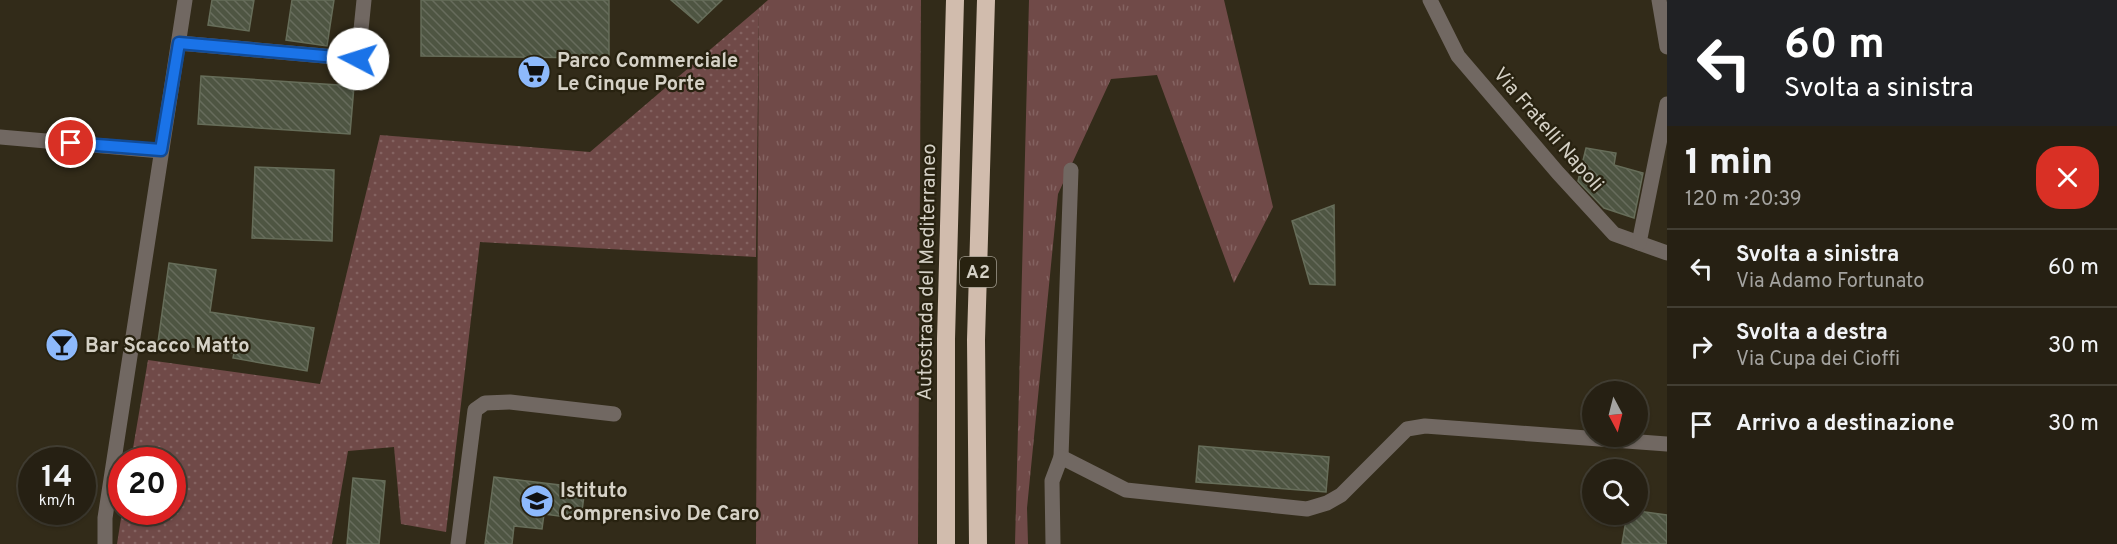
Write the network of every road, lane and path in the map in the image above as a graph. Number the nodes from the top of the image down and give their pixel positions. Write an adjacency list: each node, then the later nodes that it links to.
1 (185, 0): 7 (street)
2 (364, 0): 7 (street)
3 (955, 0): 20 (highway, Autostrada del Mediterraneo / A2)
4 (986, 0): 21 (highway, A2)
5 (1430, 0): 13 (street, Via Fratelli Napoli)
6 (1659, 0): 8 (street)
7 (179, 43): 11 (street)
8 (1667, 47)
9 (1667, 104): 13 (street)
10 (0, 137): 11 (street)
11 (161, 150): 18 (street)
12 (1071, 170): 17 (street)
13 (1639, 243): 14 (street, Via Fratelli Napoli)
14 (1667, 253)
15 (614, 414): 19 (street)
16 (1667, 444): 17 (street)
17 (1061, 457): 22 (street)
18 (105, 544)
19 (458, 544)
20 (946, 544)
21 (978, 544)
22 (1053, 544)

